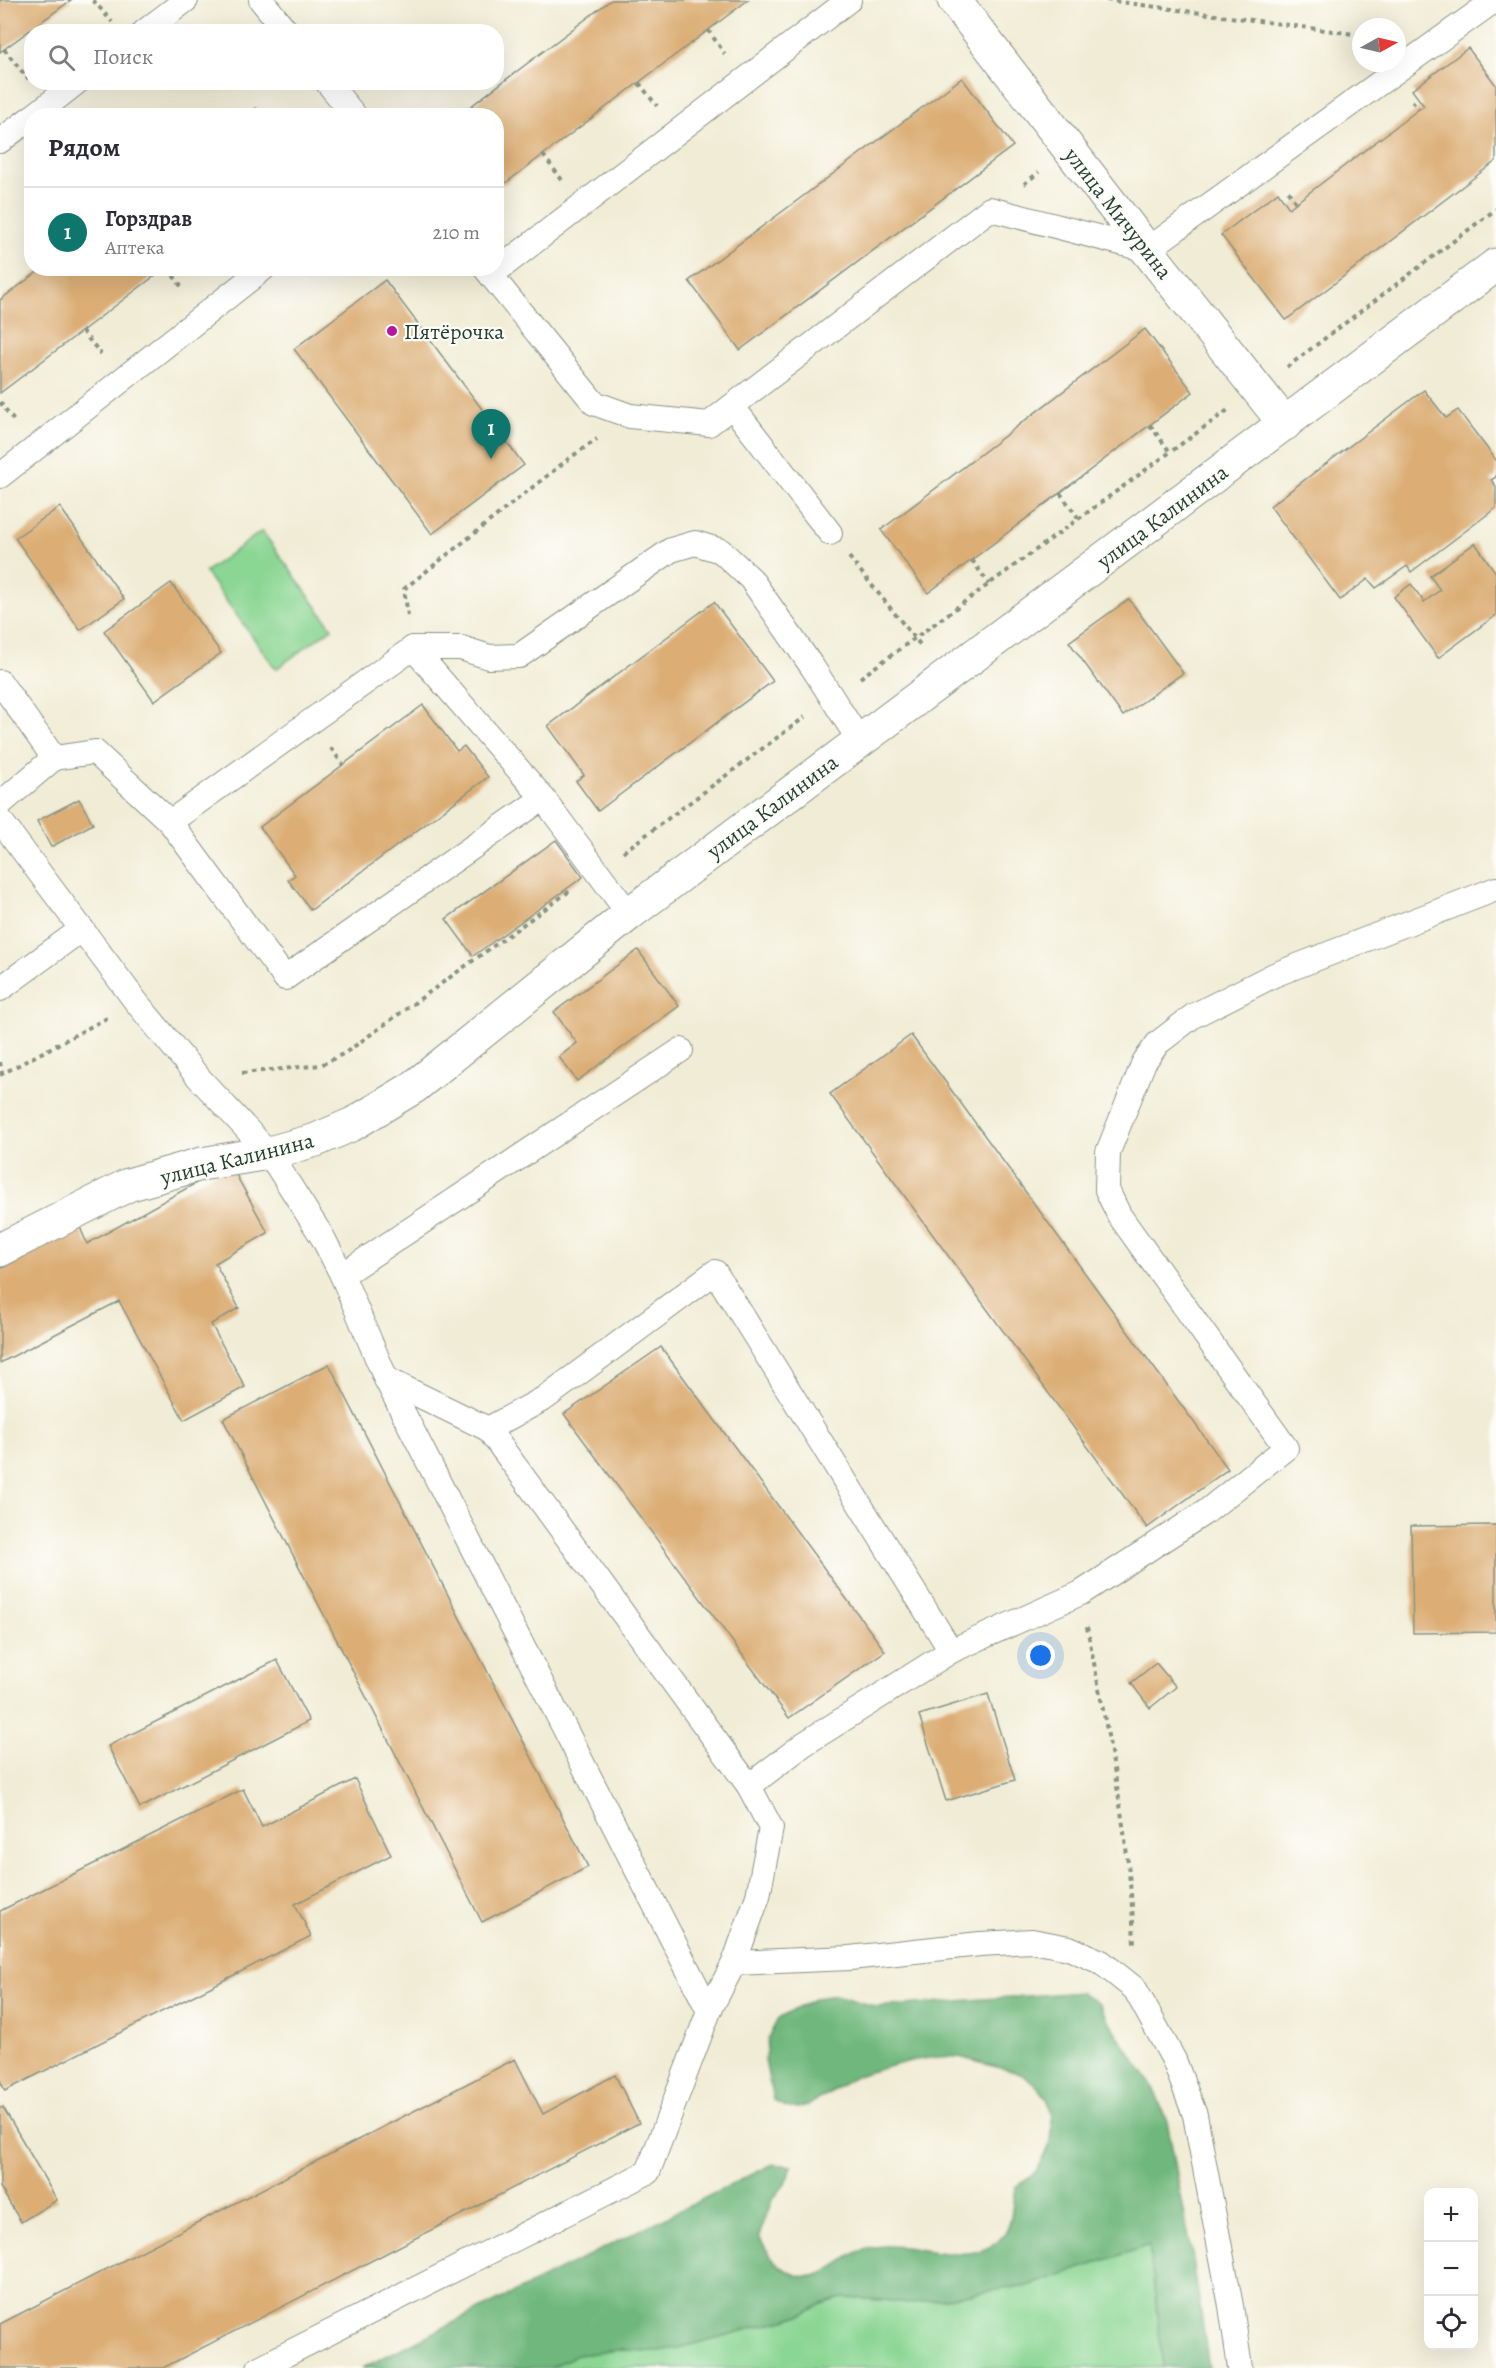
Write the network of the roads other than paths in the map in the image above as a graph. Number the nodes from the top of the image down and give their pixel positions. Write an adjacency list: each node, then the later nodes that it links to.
1 (186, 0): 6 (lane)
2 (261, 0): 7 (lane)
3 (849, 0): 15 (lane)
4 (954, 0): 14 (street, улица Мичурина)
5 (1495, 0): 14 (lane)
6 (154, 24)
7 (280, 24)
8 (67, 90): 10 (lane)
9 (334, 90): 11 (lane)
10 (43, 108)
11 (348, 108)
12 (24, 123): 13 (lane)
13 (0, 141)
14 (1147, 250): 19 (lane); 20 (street, улица Мичурина)
15 (504, 260)
16 (1496, 266): 20 (street, улица Калинина)
17 (254, 276): 21 (lane)
18 (491, 276): 19 (lane)
19 (732, 406): 22 (lane)
20 (1286, 424): 25 (street, улица Калинина)
21 (0, 476)
22 (830, 533)
23 (413, 648): 25 (lane); 27 (lane); 30 (lane)
24 (0, 682): 26 (lane)
25 (859, 740): 32 (street, улица Калинина)
26 (54, 758): 28 (lane); 30 (lane)
27 (543, 798): 30 (lane); 32 (lane)
28 (0, 804)
29 (0, 820): 33 (lane)
30 (170, 822)
31 (1496, 889): 41 (lane)
32 (629, 914): 36 (street, улица Калинина)
33 (82, 928): 34 (lane); 36 (lane)
34 (0, 989)
35 (681, 1050): 38 (lane)
36 (269, 1153): 37 (street, улица Калинина); 38 (lane)
37 (0, 1250)
38 (342, 1275): 39 (lane)
39 (386, 1379): 40 (lane); 44 (lane)
40 (488, 1429): 41 (lane); 42 (lane)
41 (951, 1651): 42 (lane)
42 (749, 1786): 43 (lane)
43 (734, 1963): 44 (lane); 46 (lane)
44 (709, 2010): 45 (lane)
45 (259, 2368)
46 (1240, 2368)

